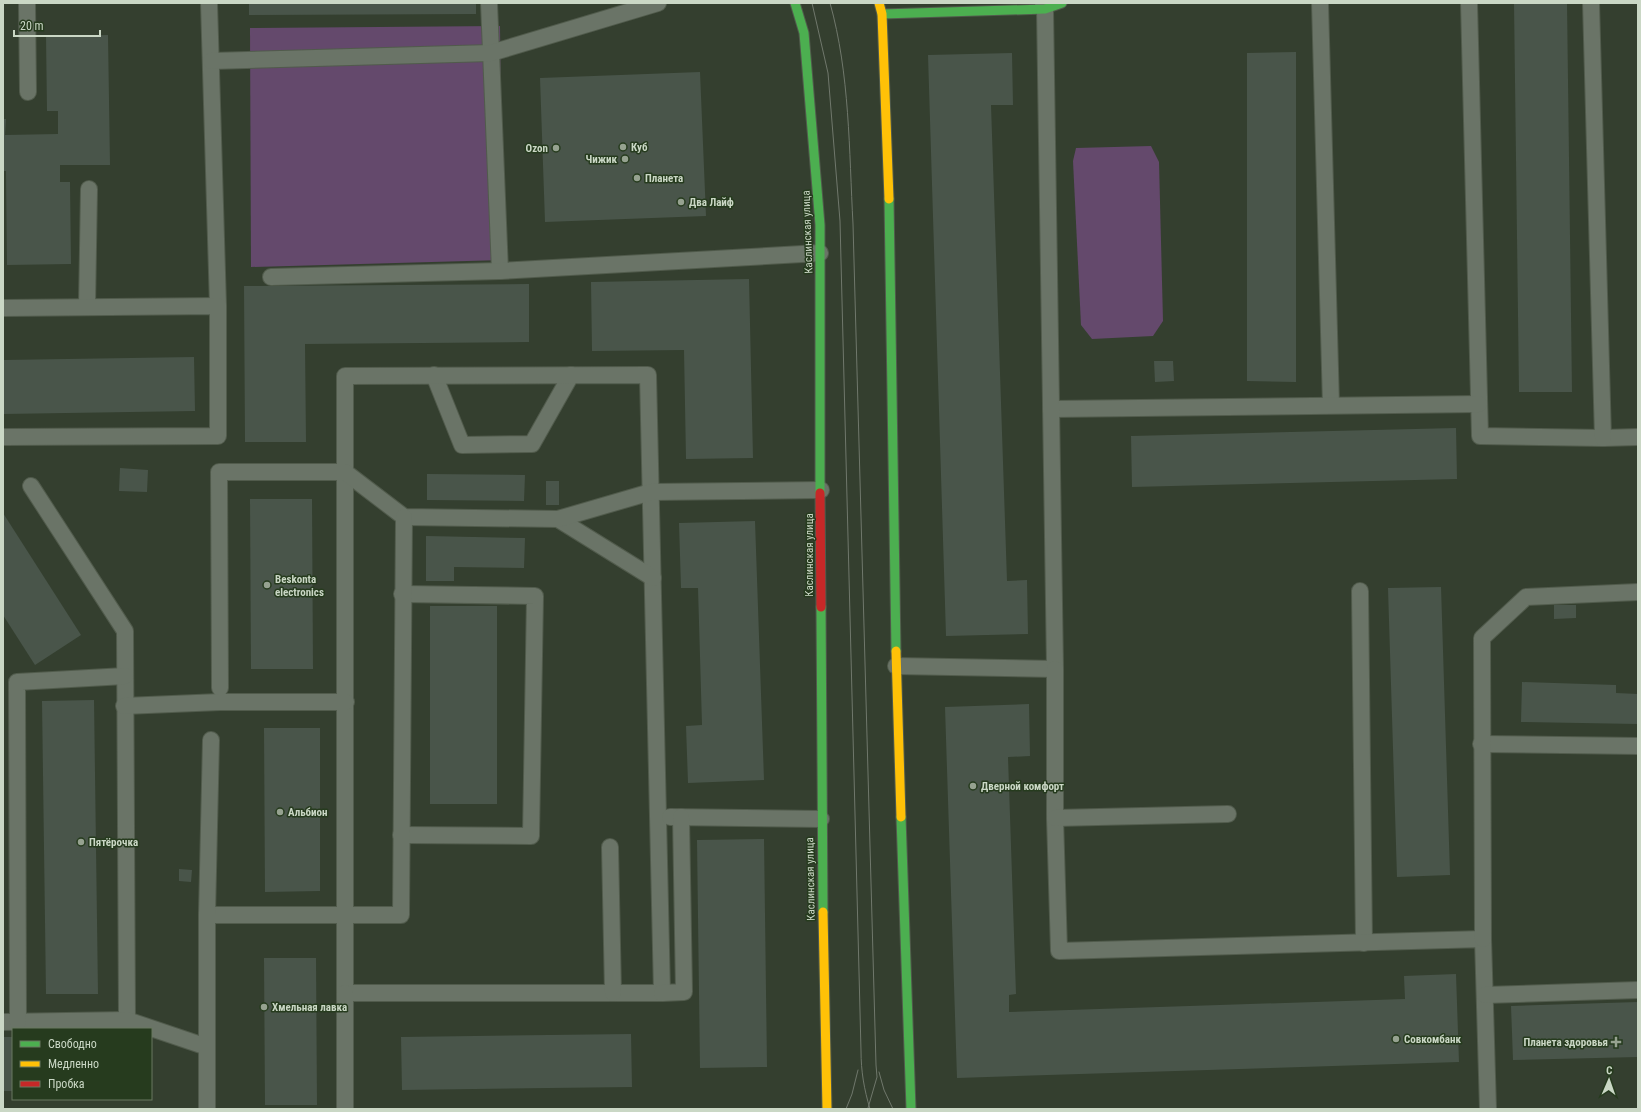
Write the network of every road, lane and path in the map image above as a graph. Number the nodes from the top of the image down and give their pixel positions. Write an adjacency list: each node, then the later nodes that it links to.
1 (27, 3): 15 (lane)
2 (209, 3): 14 (lane)
3 (489, 3): 13 (lane)
4 (658, 3): 13 (lane)
5 (795, 3): 17 (main road, Каслинская улица)
6 (879, 3): 12 (main road)
7 (1062, 3): 11 (main road)
8 (1320, 3): 26 (lane)
9 (1469, 3): 25 (lane)
10 (1591, 3): 30 (lane)
11 (1044, 6): 12 (main road); 27 (lane)
12 (882, 14): 41 (main road)
13 (491, 53): 14 (lane); 18 (lane)
14 (211, 61): 20 (lane)
15 (28, 92)
16 (88, 189): 21 (lane)
17 (820, 253): 18 (lane); 33 (main road, Каслинская улица)
18 (500, 271): 19 (lane)
19 (271, 276)
20 (218, 306): 21 (lane); 28 (lane)
21 (87, 307): 22 (lane)
22 (3, 308)
23 (434, 375): 24 (lane); 24 (lane); 31 (lane)
24 (571, 375): 34 (lane)
25 (1479, 404): 26 (lane); 30 (lane)
26 (1331, 405): 27 (lane)
27 (1051, 409): 42 (lane)
28 (3, 437)
29 (1638, 437): 30 (lane)
30 (1603, 438)
31 (346, 472): 35 (lane); 44 (lane); 45 (lane)
32 (31, 486): 43 (lane)
33 (820, 490): 34 (lane); 54 (main road, Каслинская улица)
34 (651, 492): 36 (lane); 37 (lane)
35 (404, 517): 36 (lane); 40 (lane)
36 (558, 519): 37 (lane)
37 (653, 578): 51 (lane)
38 (1360, 591): 60 (lane)
39 (1638, 592): 48 (lane)
40 (402, 594): 55 (lane); 55 (lane)
41 (896, 666): 42 (lane); 74 (main road)
42 (1055, 669): 53 (lane)
43 (125, 676): 46 (lane); 67 (lane)
44 (220, 688)
45 (346, 702): 46 (lane); 58 (lane)
46 (124, 706): 66 (lane)
47 (211, 740): 57 (lane)
48 (1481, 744): 49 (lane); 59 (lane)
49 (1638, 746)
50 (1228, 814): 53 (lane)
51 (658, 817): 52 (lane); 64 (lane)
52 (681, 817): 54 (lane); 64 (lane)
53 (1055, 818): 60 (lane)
54 (820, 819): 73 (main road, Каслинская улица)
55 (401, 835): 58 (lane)
56 (610, 847): 63 (lane)
57 (207, 915): 58 (lane); 70 (lane)
58 (345, 915): 62 (lane)
59 (1483, 939): 60 (lane); 65 (lane)
60 (1364, 942)
61 (1638, 990): 65 (lane)
62 (345, 993): 63 (lane); 72 (lane)
63 (613, 993): 64 (lane)
64 (662, 993)
65 (1485, 995): 75 (lane)
66 (127, 1020): 67 (lane); 68 (lane)
67 (11, 1022)
68 (151, 1028)
69 (152, 1028): 70 (lane)
70 (207, 1047): 71 (lane)
71 (207, 1109)
72 (345, 1109)
73 (827, 1109)
74 (910, 1109)
75 (1488, 1109)

